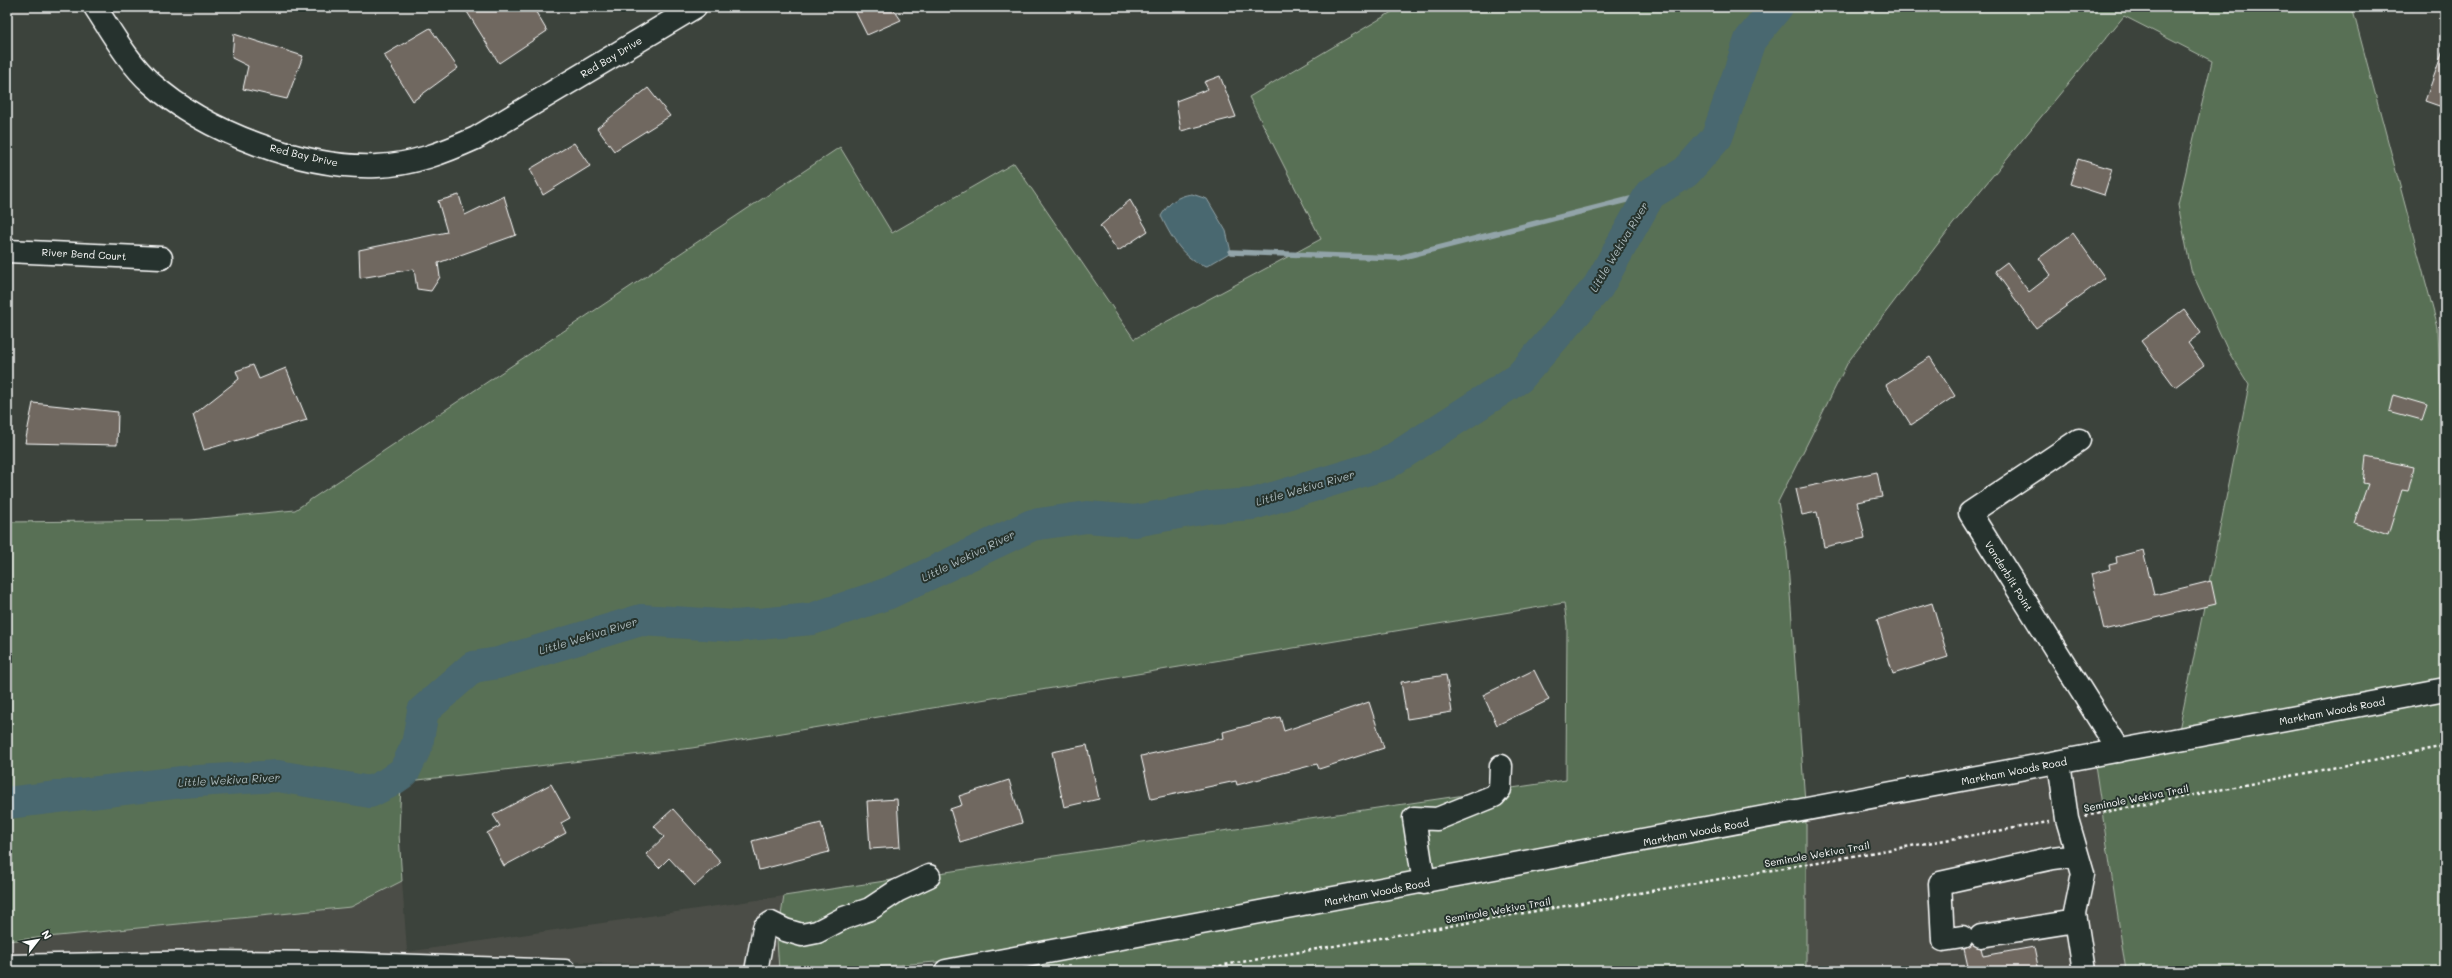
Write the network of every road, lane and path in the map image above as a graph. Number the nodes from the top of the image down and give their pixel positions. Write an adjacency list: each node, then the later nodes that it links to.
1 (95, 7): 2 (main road, Red Bay Drive)
2 (695, 7)
3 (7, 251): 4 (main road, River Bend Court)
4 (161, 258)
5 (2079, 440): 8 (main road, Vanderbilt Point)
6 (2445, 689): 8 (main road, Markham Woods Road)
7 (2445, 746): 11 (path, Seminole Wekiva Trail)
8 (2119, 751): 9 (main road, Markham Woods Road)
9 (2059, 762): 11 (main road); 14 (main road, Markham Woods Road)
10 (1501, 766): 14 (main road)
11 (2067, 819): 12 (main road); 20 (path, Seminole Wekiva Trail)
12 (2077, 855): 15 (main road); 15 (main road)
13 (929, 876): 18 (main road)
14 (1424, 883): 19 (main road, Markham Woods Road)
15 (2076, 921): 21 (main road)
16 (7, 966): 17 (main road)
17 (565, 971)
18 (756, 971)
19 (946, 971)
20 (1190, 971)
21 (2084, 971)

